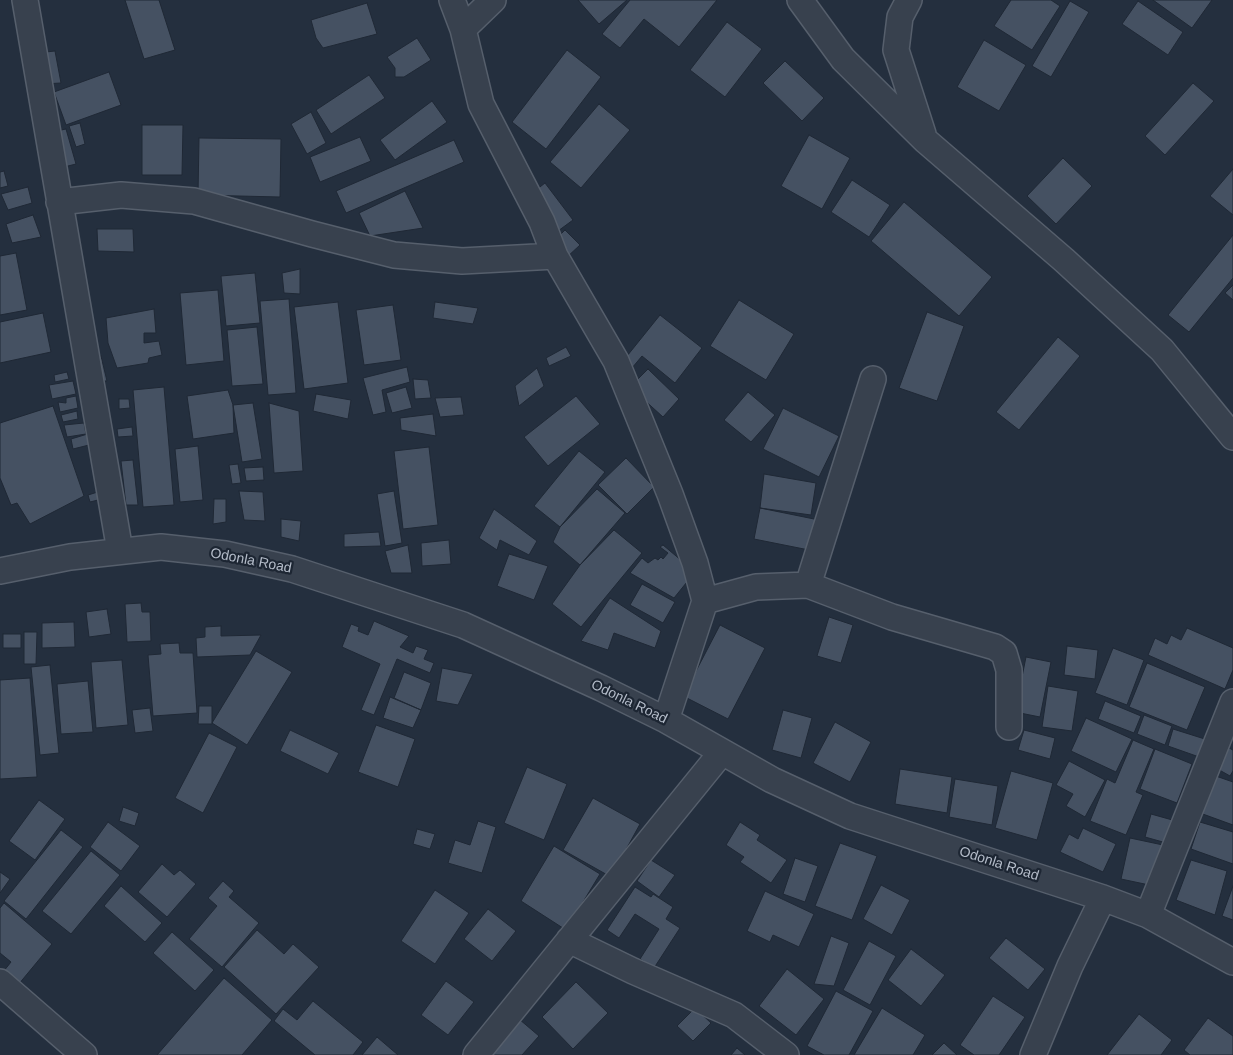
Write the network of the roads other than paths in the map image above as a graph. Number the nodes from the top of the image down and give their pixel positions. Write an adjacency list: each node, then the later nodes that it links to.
1 (25, 0): 8 (street)
2 (452, 0): 6 (street)
3 (493, 0): 6 (street)
4 (800, 0): 7 (street)
5 (909, 0): 7 (street)
6 (463, 29): 9 (street)
7 (926, 141): 11 (street)
8 (59, 202): 9 (street); 12 (street)
9 (554, 256): 15 (street)
10 (873, 379): 14 (street)
11 (1233, 437)
12 (120, 552): 13 (street, Odonla Road); 17 (street, Odonla Road)
13 (0, 571)
14 (808, 585): 15 (street); 18 (street)
15 (705, 601): 17 (street)
16 (1233, 702): 21 (street)
17 (666, 720): 19 (street, Odonla Road)
18 (1010, 727)
19 (722, 752): 20 (street, Odonla Road); 22 (street)
20 (1103, 898): 21 (street, Odonla Road); 28 (street)
21 (1148, 915): 23 (street, Odonla Road)
22 (570, 940): 26 (street); 27 (street)
23 (1233, 962)
24 (0, 982): 25 (street)
25 (84, 1055)
26 (476, 1055)
27 (786, 1055)
28 (1033, 1055)

